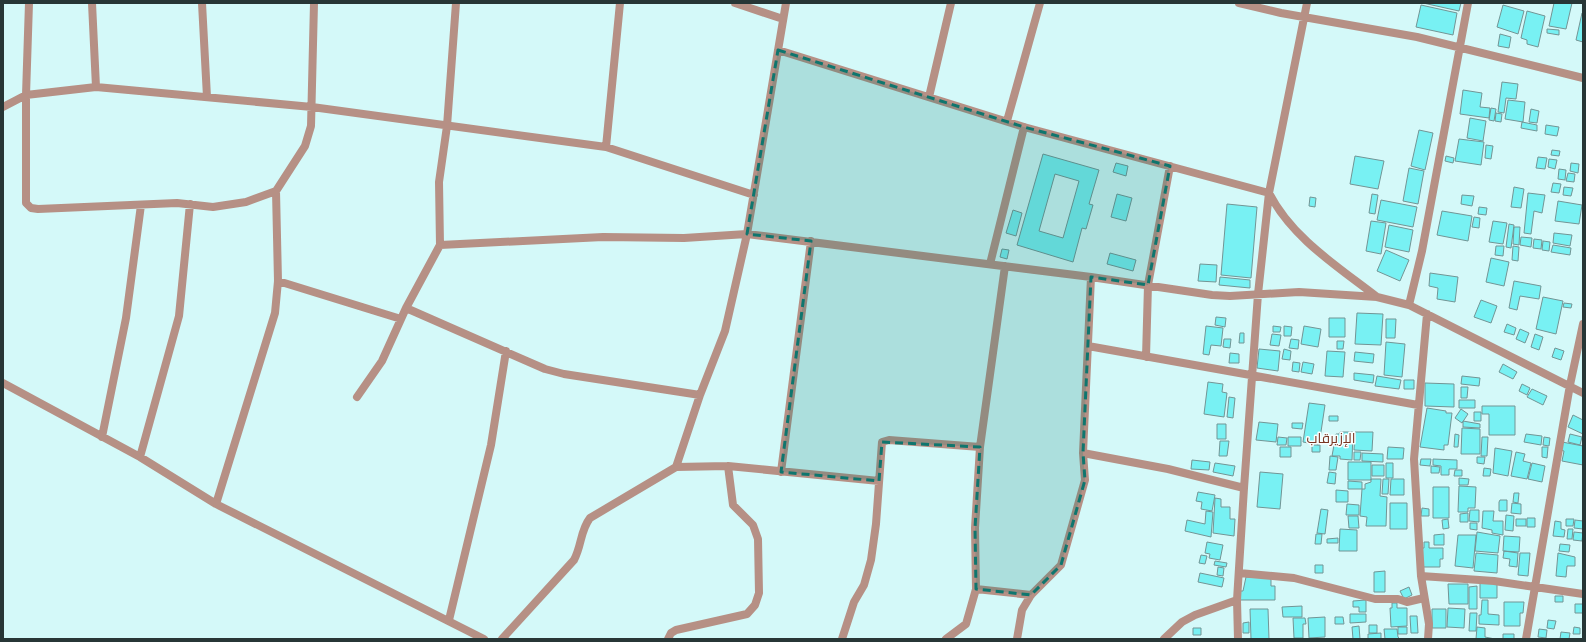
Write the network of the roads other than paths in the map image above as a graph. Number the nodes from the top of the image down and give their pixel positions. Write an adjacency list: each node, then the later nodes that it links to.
1 (29, 3): 20 (street)
2 (92, 3): 19 (street)
3 (202, 3): 21 (street)
4 (314, 3): 24 (street)
5 (456, 3): 26 (street)
6 (620, 3): 28 (street)
7 (734, 3): 15 (street)
8 (786, 3): 15 (street)
9 (951, 3): 22 (street)
10 (1040, 3): 25 (street)
11 (1239, 3): 14 (street)
12 (1307, 3): 14 (street)
13 (1468, 3): 16 (street)
14 (1304, 17): 16 (street); 31 (street)
15 (783, 19): 17 (street)
16 (1460, 48): 18 (street); 45 (street)
17 (778, 50): 22 (street); 32 (street)
18 (1583, 78)
19 (96, 86): 20 (street); 21 (street)
20 (26, 96): 23 (street); 34 (street)
21 (207, 97): 24 (street)
22 (929, 97): 25 (street)
23 (3, 107)
24 (312, 107): 26 (street); 30 (street)
25 (1008, 121): 27 (street)
26 (447, 126): 28 (street); 37 (street)
27 (1024, 127): 29 (street); 38 (street)
28 (606, 147): 32 (street)
29 (1170, 166): 31 (street); 42 (street)
30 (276, 191): 33 (street); 41 (street)
31 (1269, 193): 43 (street); 44 (street)
32 (754, 195): 35 (street)
33 (190, 204): 34 (street); 63 (street)
34 (141, 205): 60 (street)
35 (746, 234): 36 (street); 37 (street); 57 (street)
36 (811, 241): 38 (street); 66 (street)
37 (440, 244): 46 (street)
38 (990, 264): 39 (street)
39 (1005, 266): 40 (street); 61 (street)
40 (1091, 277): 42 (street); 50 (street)
41 (278, 281): 48 (street); 69 (street)
42 (1148, 285): 43 (street); 52 (street)
43 (1258, 294): 44 (street); 53 (street)
44 (1377, 297): 45 (street)
45 (1409, 305): 47 (street)
46 (406, 308): 48 (street); 51 (street)
47 (1427, 314): 55 (street); 59 (street)
48 (401, 319): 58 (street)
49 (1583, 324): 55 (street)
50 (1088, 346): 52 (street); 62 (street)
51 (506, 351): 57 (street); 78 (street)
52 (1146, 357): 53 (street)
53 (1253, 377): 59 (street); 68 (street)
54 (3, 383): 60 (street)
55 (1570, 385): 56 (street); 72 (street)
56 (1583, 393)
57 (700, 395): 65 (street)
58 (357, 397)
59 (1418, 405): 71 (street)
60 (102, 437): 63 (street)
61 (980, 447): 67 (street); 73 (street)
62 (1083, 453): 68 (street); 75 (street)
63 (140, 457): 69 (street)
64 (728, 466): 65 (street); 66 (street); 81 (street)
65 (676, 467): 80 (street)
66 (780, 472): 67 (street)
67 (878, 481): 82 (street)
68 (1244, 488): 70 (street)
69 (216, 504): 78 (street)
70 (1239, 573): 76 (street); 77 (street)
71 (1421, 576): 72 (street); 76 (street)
72 (1535, 586): 74 (street); 88 (street)
73 (976, 589): 75 (street); 83 (street)
74 (1583, 594)
75 (1031, 595): 84 (street)
76 (1424, 598): 87 (street)
77 (1237, 600): 85 (street); 86 (street)
78 (449, 620): 79 (street)
79 (484, 639)
80 (502, 639)
81 (668, 639)
82 (842, 639)
83 (946, 639)
84 (1017, 639)
85 (1164, 639)
86 (1238, 639)
87 (1428, 639)
88 (1526, 639)

